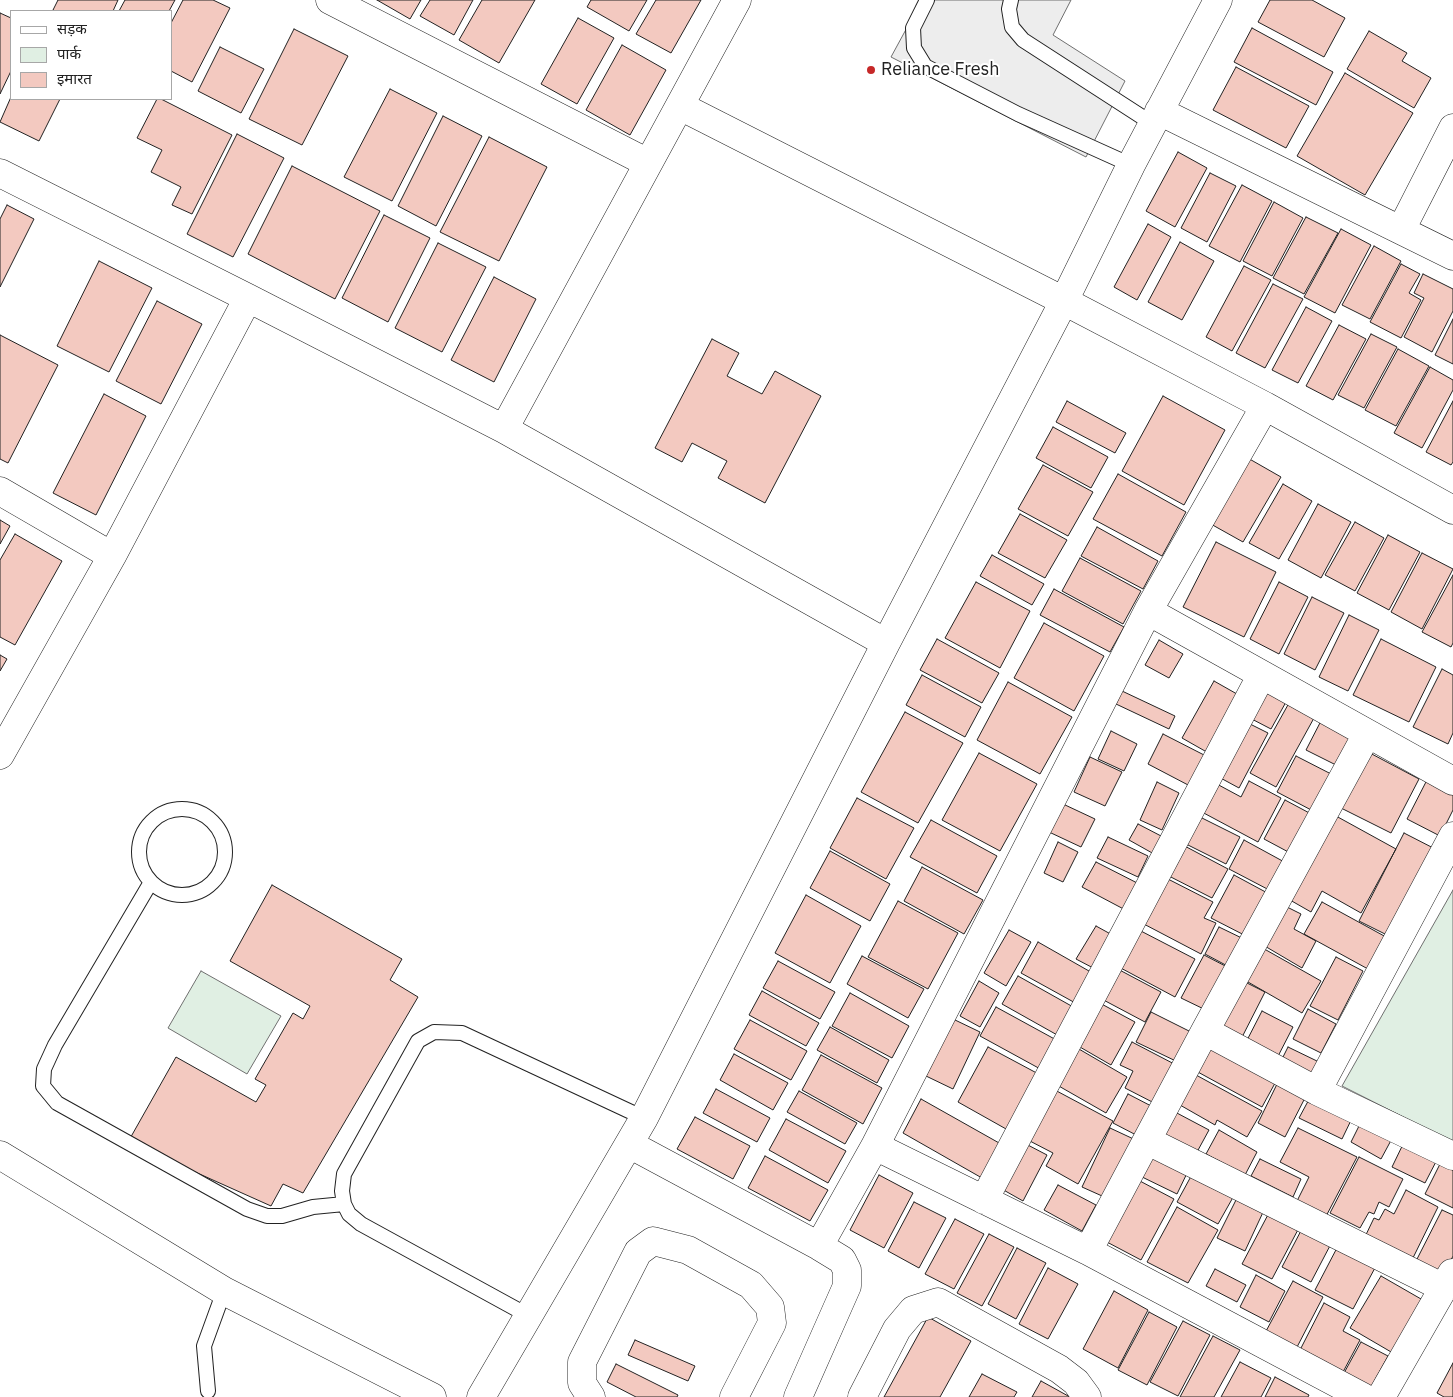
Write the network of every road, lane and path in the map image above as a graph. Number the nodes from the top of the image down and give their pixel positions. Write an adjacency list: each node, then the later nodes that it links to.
1 (330, 0): 9 (street)
2 (737, 0): 6 (street)
3 (927, 0): 10 (lane)
4 (1011, 0): 7 (lane)
5 (1218, 0): 7 (street)
6 (680, 106): 9 (street); 15 (street)
7 (1156, 118): 10 (street); 12 (street)
8 (1453, 128): 12 (street)
9 (648, 163): 17 (street)
10 (1131, 165): 15 (street)
11 (0, 173): 14 (street)
12 (1401, 230): 13 (street)
13 (1453, 256)
14 (248, 298): 17 (street); 20 (street)
15 (1064, 301): 16 (street); 22 (street)
16 (1264, 406): 19 (street); 21 (street)
17 (504, 429): 22 (street)
18 (0, 491): 20 (street)
19 (1453, 510)
20 (112, 556): 25 (street)
21 (1148, 611): 23 (street); 34 (street)
22 (886, 643): 31 (street)
23 (1261, 676): 24 (street); 37 (street)
24 (1367, 734): 26 (street); 29 (street)
25 (0, 755)
26 (1453, 781)
27 (1453, 836): 30 (street)
28 (151, 882): 28 (lane); 38 (lane)
29 (1205, 1031): 30 (street); 32 (street)
30 (1317, 1091): 36 (street)
31 (644, 1118): 33 (street); 38 (lane)
32 (1148, 1141): 40 (street); 41 (street)
33 (630, 1144): 39 (street); 43 (street)
34 (875, 1146): 37 (street); 39 (street)
35 (0, 1154): 42 (street)
36 (1453, 1156)
37 (984, 1200): 40 (street)
38 (344, 1204): 43 (lane)
39 (819, 1246): 49 (street)
40 (1088, 1251): 52 (street)
41 (1449, 1280): 53 (street)
42 (224, 1291): 44 (lane); 45 (street)
43 (529, 1316): 46 (street)
44 (208, 1391)
45 (432, 1397)
46 (481, 1397)
47 (591, 1397): 48 (street)
48 (734, 1397)
49 (798, 1397)
50 (862, 1397): 51 (street)
51 (1087, 1397)
52 (1363, 1397)
53 (1381, 1397)

